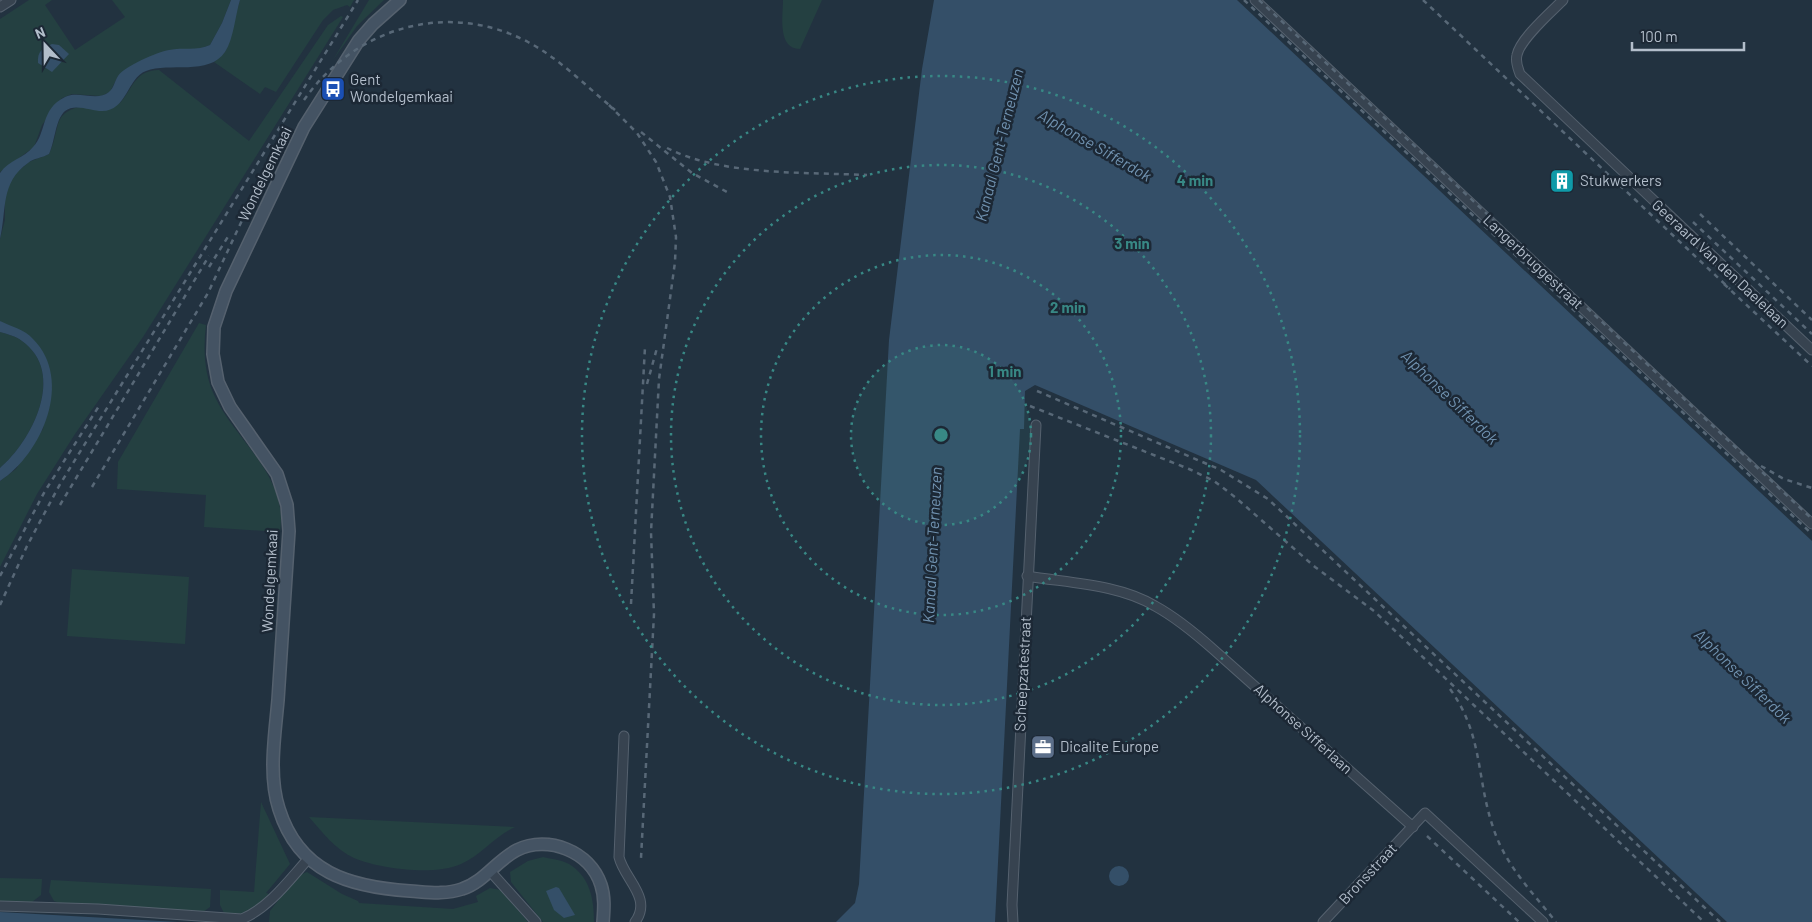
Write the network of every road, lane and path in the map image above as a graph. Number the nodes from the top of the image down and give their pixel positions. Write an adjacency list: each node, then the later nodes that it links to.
1 (11, 0): 5 (street)
2 (400, 0): 12 (main road, Wondelgemkaai)
3 (1255, 0): 8 (street, Langerbruggestraat)
4 (1563, 0): 6 (street, Geeraard Van den Daelelaan)
5 (0, 7)
6 (1812, 350)
7 (1036, 426): 9 (street, Scheepzatestraat)
8 (1812, 524)
9 (1027, 576): 11 (street, Alphonse Sifferlaan); 18 (street, Scheepzatestraat)
10 (624, 736): 17 (street)
11 (1413, 827): 19 (street, Bronsstraat); 20 (street)
12 (309, 858): 13 (main road, Wondelgemkaai); 14 (street)
13 (490, 871): 15 (street); 16 (main road, Wondelgemkaai)
14 (0, 906)
15 (536, 922)
16 (603, 922)
17 (635, 922)
18 (1013, 922)
19 (1323, 922)
20 (1543, 922)

